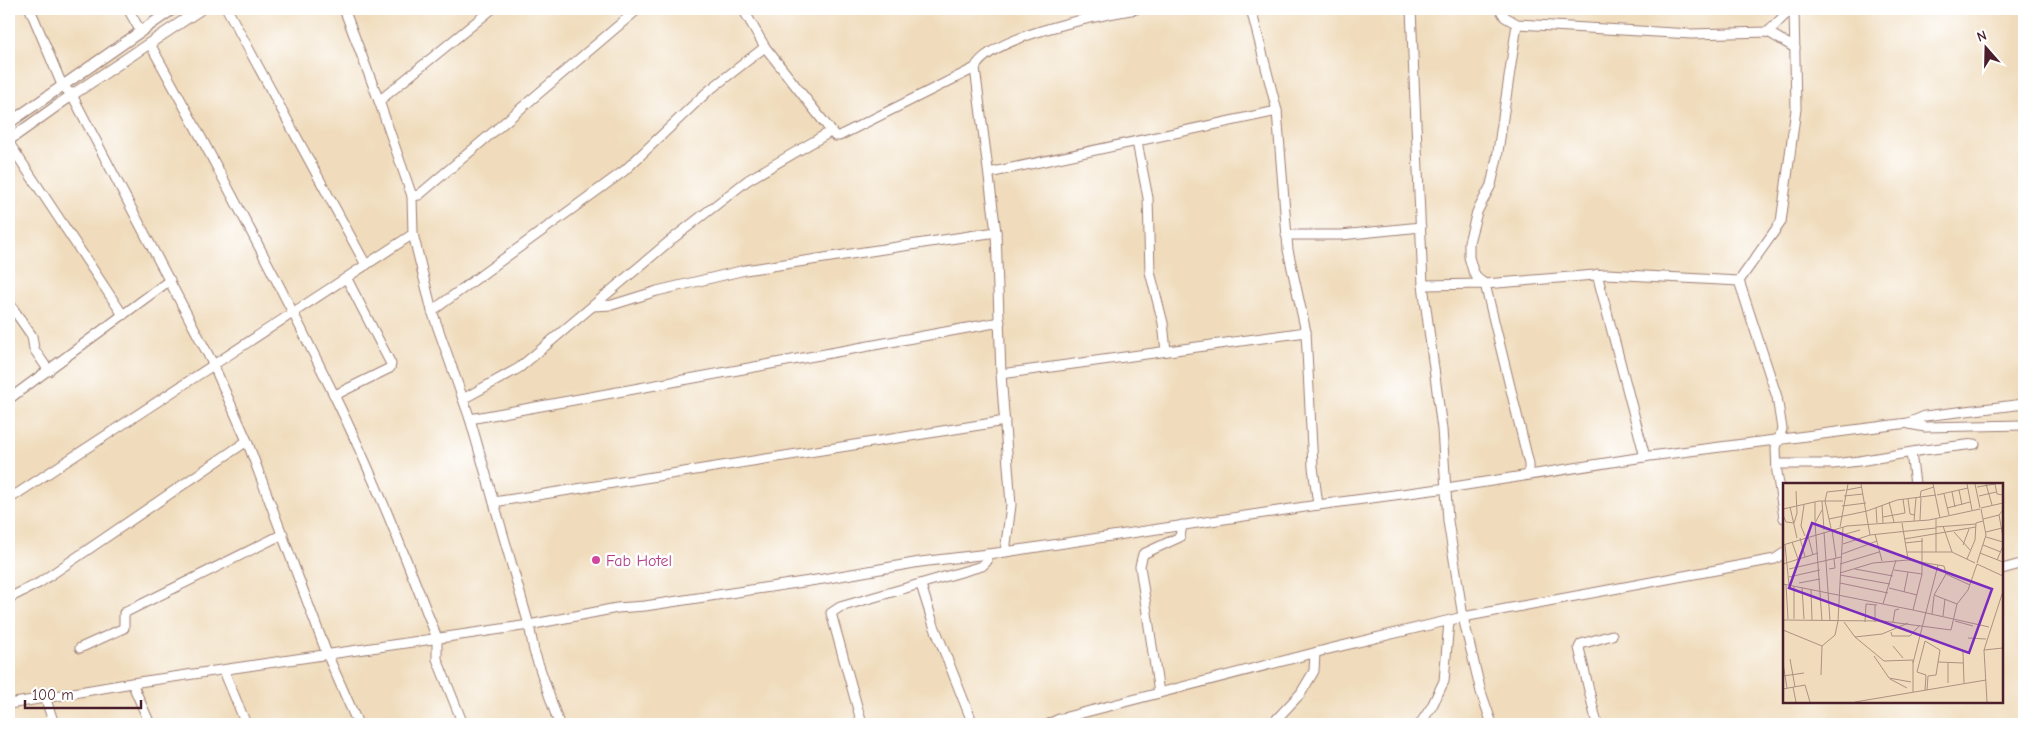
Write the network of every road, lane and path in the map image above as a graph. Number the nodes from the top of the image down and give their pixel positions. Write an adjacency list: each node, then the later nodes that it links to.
1 (30, 9): 24 (street)
2 (128, 9): 18 (street)
3 (173, 9): 18 (street)
4 (202, 9): 20 (street)
5 (227, 9): 38 (street)
6 (492, 9): 26 (street)
7 (638, 9): 33 (street)
8 (743, 9): 21 (street)
9 (1082, 9): 16 (street)
10 (1136, 9): 16 (street)
11 (1251, 9): 27 (street)
12 (1411, 9): 34 (street)
13 (1500, 9): 17 (street)
14 (1793, 9): 19 (street); 22 (street)
15 (346, 10): 26 (street)
16 (1087, 18): 23 (street)
17 (1517, 24): 19 (street); 43 (street)
18 (141, 32): 24 (street)
19 (1768, 32): 22 (street)
20 (150, 44): 25 (street); 48 (street)
21 (765, 47): 29 (street); 47 (street)
22 (1795, 48): 42 (street)
23 (975, 68): 29 (street); 32 (street)
24 (62, 85): 25 (street); 28 (street)
25 (72, 95): 30 (street); 41 (street)
26 (379, 101): 33 (street)
27 (1277, 111): 31 (street); 37 (street)
28 (9, 123)
29 (830, 132): 46 (street)
30 (9, 142): 49 (street)
31 (1138, 142): 32 (street); 52 (street)
32 (989, 173): 35 (street)
33 (412, 196): 36 (street)
34 (1421, 227): 37 (street); 44 (street)
35 (996, 232): 46 (street); 50 (street)
36 (414, 234): 38 (street); 47 (street)
37 (1286, 235): 51 (street)
38 (366, 265): 40 (street)
39 (1597, 274): 42 (street); 43 (street); 68 (street)
40 (346, 279): 48 (street); 56 (street)
41 (170, 280): 49 (street); 53 (street)
42 (1739, 281): 64 (street)
43 (1485, 284): 44 (street); 70 (street)
44 (1423, 285): 72 (street)
45 (9, 303): 54 (street)
46 (593, 306): 58 (street)
47 (432, 311): 58 (street)
48 (292, 313): 53 (street); 56 (street)
49 (123, 315): 54 (street)
50 (1000, 322): 55 (street); 60 (street)
51 (1306, 332): 52 (street); 75 (street)
52 (1166, 351): 55 (street)
53 (213, 364): 65 (street); 73 (street)
54 (49, 371): 57 (street)
55 (1001, 374): 61 (street)
56 (335, 395): 90 (street)
57 (9, 399)
58 (463, 399): 60 (street)
59 (2024, 404): 62 (street)
60 (470, 419): 74 (street)
61 (1005, 421): 74 (street); 79 (street)
62 (1908, 424): 63 (street); 64 (street)
63 (2024, 425)
64 (1778, 439): 68 (street); 69 (street)
65 (247, 441): 78 (street); 85 (street)
66 (1975, 444): 67 (street)
67 (1911, 453): 69 (street); 71 (street)
68 (1645, 457): 70 (street)
69 (1777, 464): 76 (street)
70 (1529, 475): 72 (street)
71 (1915, 483)
72 (1447, 488): 75 (street); 86 (street)
73 (9, 499)
74 (494, 502): 88 (street)
75 (1318, 505): 77 (street)
76 (1783, 510)
77 (1182, 525): 79 (street); 96 (street)
78 (283, 534): 91 (street); 93 (street)
79 (1005, 552): 80 (street)
80 (986, 554): 84 (street); 88 (street)
81 (1783, 554): 86 (street)
82 (2024, 563): 83 (street)
83 (2003, 569)
84 (921, 584): 105 (street); 106 (street)
85 (9, 598)
86 (1463, 618): 87 (street); 110 (street)
87 (1449, 621): 92 (street); 109 (street)
88 (529, 626): 90 (street); 104 (street)
89 (1612, 635): 111 (street)
90 (437, 638): 93 (street); 103 (street)
91 (80, 648)
92 (1315, 653): 96 (street); 108 (street)
93 (327, 654): 94 (street); 102 (street)
94 (224, 671): 95 (street); 101 (street)
95 (132, 683): 97 (street); 100 (street)
96 (1159, 693): 107 (street)
97 (45, 697): 98 (street); 99 (street)
98 (9, 704)
99 (54, 724)
100 (150, 724)
101 (246, 724)
102 (358, 724)
103 (463, 724)
104 (559, 724)
105 (862, 724)
106 (974, 724)
107 (1049, 724)
108 (1272, 724)
109 (1420, 724)
110 (1492, 724)
111 (1597, 724)

